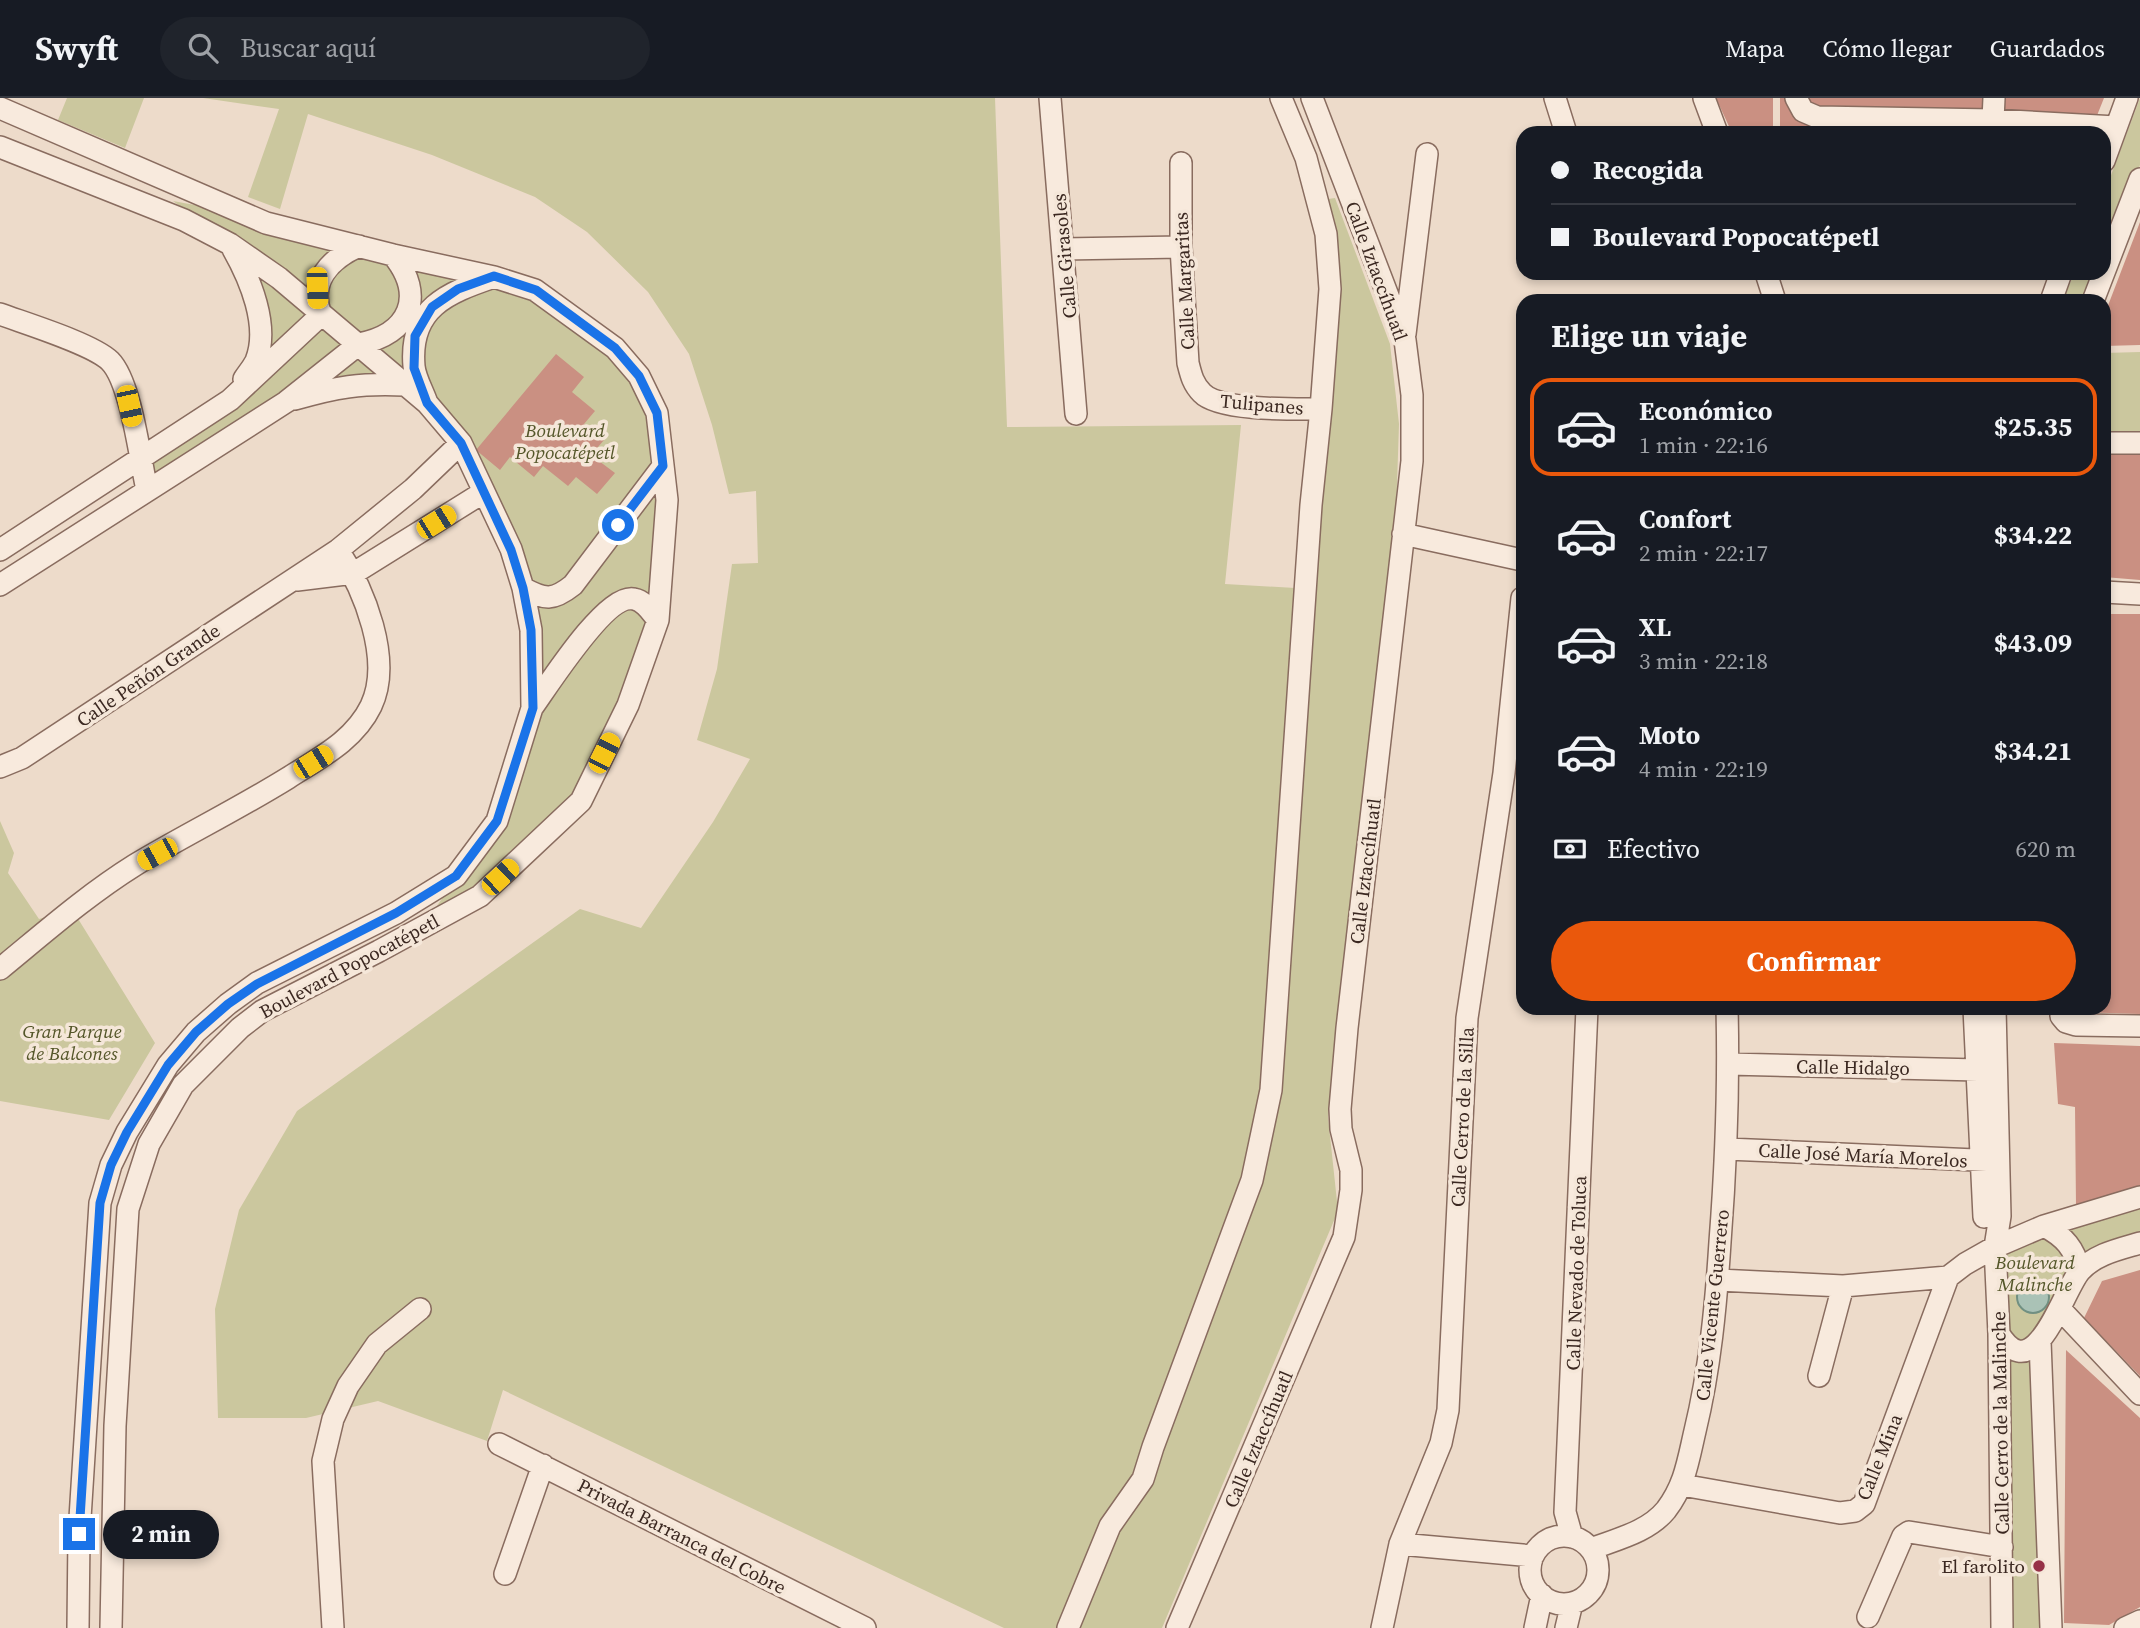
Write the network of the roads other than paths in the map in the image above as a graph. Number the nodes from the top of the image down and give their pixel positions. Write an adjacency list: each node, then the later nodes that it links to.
1 (1051, 98): 24 (street, Calle Girasoles)
2 (1281, 98): 37 (street)
3 (1312, 98): 30 (street, Calle Iztaccíhuatl)
4 (1555, 98): 11 (street)
5 (1703, 98): 12 (street)
6 (1796, 98): 10 (street)
7 (1994, 98): 10 (street)
8 (2127, 98): 15 (street)
9 (0, 108): 22 (street, Boulevard Popocatépetl)
10 (1993, 120): 13 (street)
11 (1564, 126)
12 (1714, 126)
13 (2098, 126)
14 (2111, 127): 15 (street)
15 (2116, 127): 16 (street)
16 (2111, 141)
17 (0, 147): 21 (street, Boulevard Popocatépetl)
18 (1427, 154): 30 (street)
19 (1181, 163): 23 (street, Calle Margaritas)
20 (2140, 179): 26 (street)
21 (230, 244): 29 (street, Boulevard Popocatépetl); 34 (street)
22 (359, 246): 25 (street, Boulevard Popocatépetl); 29 (street)
23 (1181, 247): 24 (street); 33 (street, Calle Margaritas)
24 (1063, 248): 38 (street, Calle Girasoles)
25 (393, 255): 27 (street, Boulevard Popocatépetl); 31 (street)
26 (2111, 256)
27 (494, 276): 36 (street); 43 (street, Boulevard Popocatépetl)
28 (0, 314): 42 (street)
29 (321, 315): 31 (street, Boulevard Popocatépetl); 34 (street)
30 (1405, 340): 46 (street, Calle Iztaccíhuatl)
31 (359, 344): 32 (street, Boulevard Popocatépetl); 35 (street)
32 (404, 385): 35 (street); 36 (street, Boulevard Popocatépetl)
33 (1203, 395): 37 (street, Tulipanes)
34 (230, 400): 42 (street)
35 (286, 402): 44 (street)
36 (427, 403): 39 (street, Boulevard Popocatépetl)
37 (1321, 409): 103 (street)
38 (1076, 414)
39 (461, 443): 45 (street, Boulevard Popocatépetl); 48 (street, Calle Peñón Grande)
40 (2111, 443): 41 (street)
41 (2140, 443)
42 (140, 458): 44 (street); 47 (street)
43 (663, 466): 53 (street); 56 (street, Boulevard Popocatépetl)
44 (147, 490): 52 (street)
45 (484, 492): 50 (street, Calle Peñón Grande); 53 (street, Boulevard Popocatépetl)
46 (1403, 534): 49 (street); 104 (street, Calle Iztaccíhuatl)
47 (0, 550)
48 (338, 550): 50 (street); 51 (street, Calle Peñón Grande)
49 (1516, 559)
50 (354, 573): 51 (street, Calle Peñón Grande); 60 (street)
51 (295, 580): 59 (street, Calle Peñón Grande)
52 (0, 585)
53 (523, 588): 58 (street, Boulevard Popocatépetl)
54 (2111, 592): 55 (street)
55 (2140, 594)
56 (658, 620): 58 (street); 100 (street, Boulevard Popocatépetl)
57 (1516, 656): 90 (street, Calle Cerro de la Silla)
58 (533, 708): 99 (street, Boulevard Popocatépetl)
59 (0, 767)
60 (0, 969)
61 (1587, 1015): 89 (street, Calle Nevado de Toluca)
62 (1727, 1015): 67 (street, Calle Vicente Guerrero)
63 (1975, 1015): 68 (street, Calle Cerro de la Malinche)
64 (1995, 1015): 70 (street, Calle Cerro de la Malinche)
65 (2061, 1015): 66 (street)
66 (2140, 1026)
67 (1729, 1064): 68 (street, Calle Hidalgo); 69 (street, Calle Vicente Guerrero)
68 (1978, 1070): 70 (street, Calle Cerro de la Malinche)
69 (1727, 1149): 70 (street, Calle José María Morelos); 78 (street, Calle Vicente Guerrero)
70 (1990, 1161): 72 (street, Calle Cerro de la Malinche); 75 (street, Calle Cerro de la Malinche)
71 (2140, 1197): 73 (street)
72 (1984, 1217)
73 (2044, 1226): 75 (street); 76 (street)
74 (2140, 1242): 76 (street)
75 (1995, 1247): 77 (street); 82 (street, Calle Cerro de la Malinche)
76 (2080, 1271): 81 (street)
77 (1948, 1277): 79 (street); 88 (street, Calle Mina)
78 (1718, 1280): 79 (street); 88 (street, Calle Vicente Guerrero)
79 (1843, 1286): 84 (street)
80 (420, 1309): 101 (street)
81 (2060, 1309): 83 (street); 85 (street)
82 (1999, 1335): 83 (street); 91 (street, Calle Cerro de la Malinche)
83 (2040, 1341): 109 (street)
84 (1819, 1376)
85 (2140, 1394)
86 (499, 1444): 87 (street, Privada Barranca del Cobre)
87 (543, 1465): 94 (street); 102 (street, Privada Barranca del Cobre)
88 (1682, 1485): 92 (street, Calle Vicente Guerrero)
89 (1572, 1537): 92 (street); 93 (street)
90 (1400, 1544): 93 (street); 105 (street, Calle Cerro de la Silla)
91 (2002, 1548): 97 (street); 108 (street, Calle Cerro de la Malinche)
92 (1591, 1549): 96 (street)
93 (1533, 1556): 95 (street)
94 (505, 1574)
95 (1542, 1595): 96 (street); 106 (street)
96 (1572, 1603): 107 (street)
97 (1868, 1617)
98 (2140, 1621): 110 (street)
99 (78, 1628)
100 (111, 1628)
101 (333, 1628)
102 (865, 1628)
103 (1068, 1628)
104 (1177, 1628)
105 (1382, 1628)
106 (1535, 1628)
107 (1566, 1628)
108 (2002, 1628)
109 (2050, 1628)
110 (2124, 1628)

